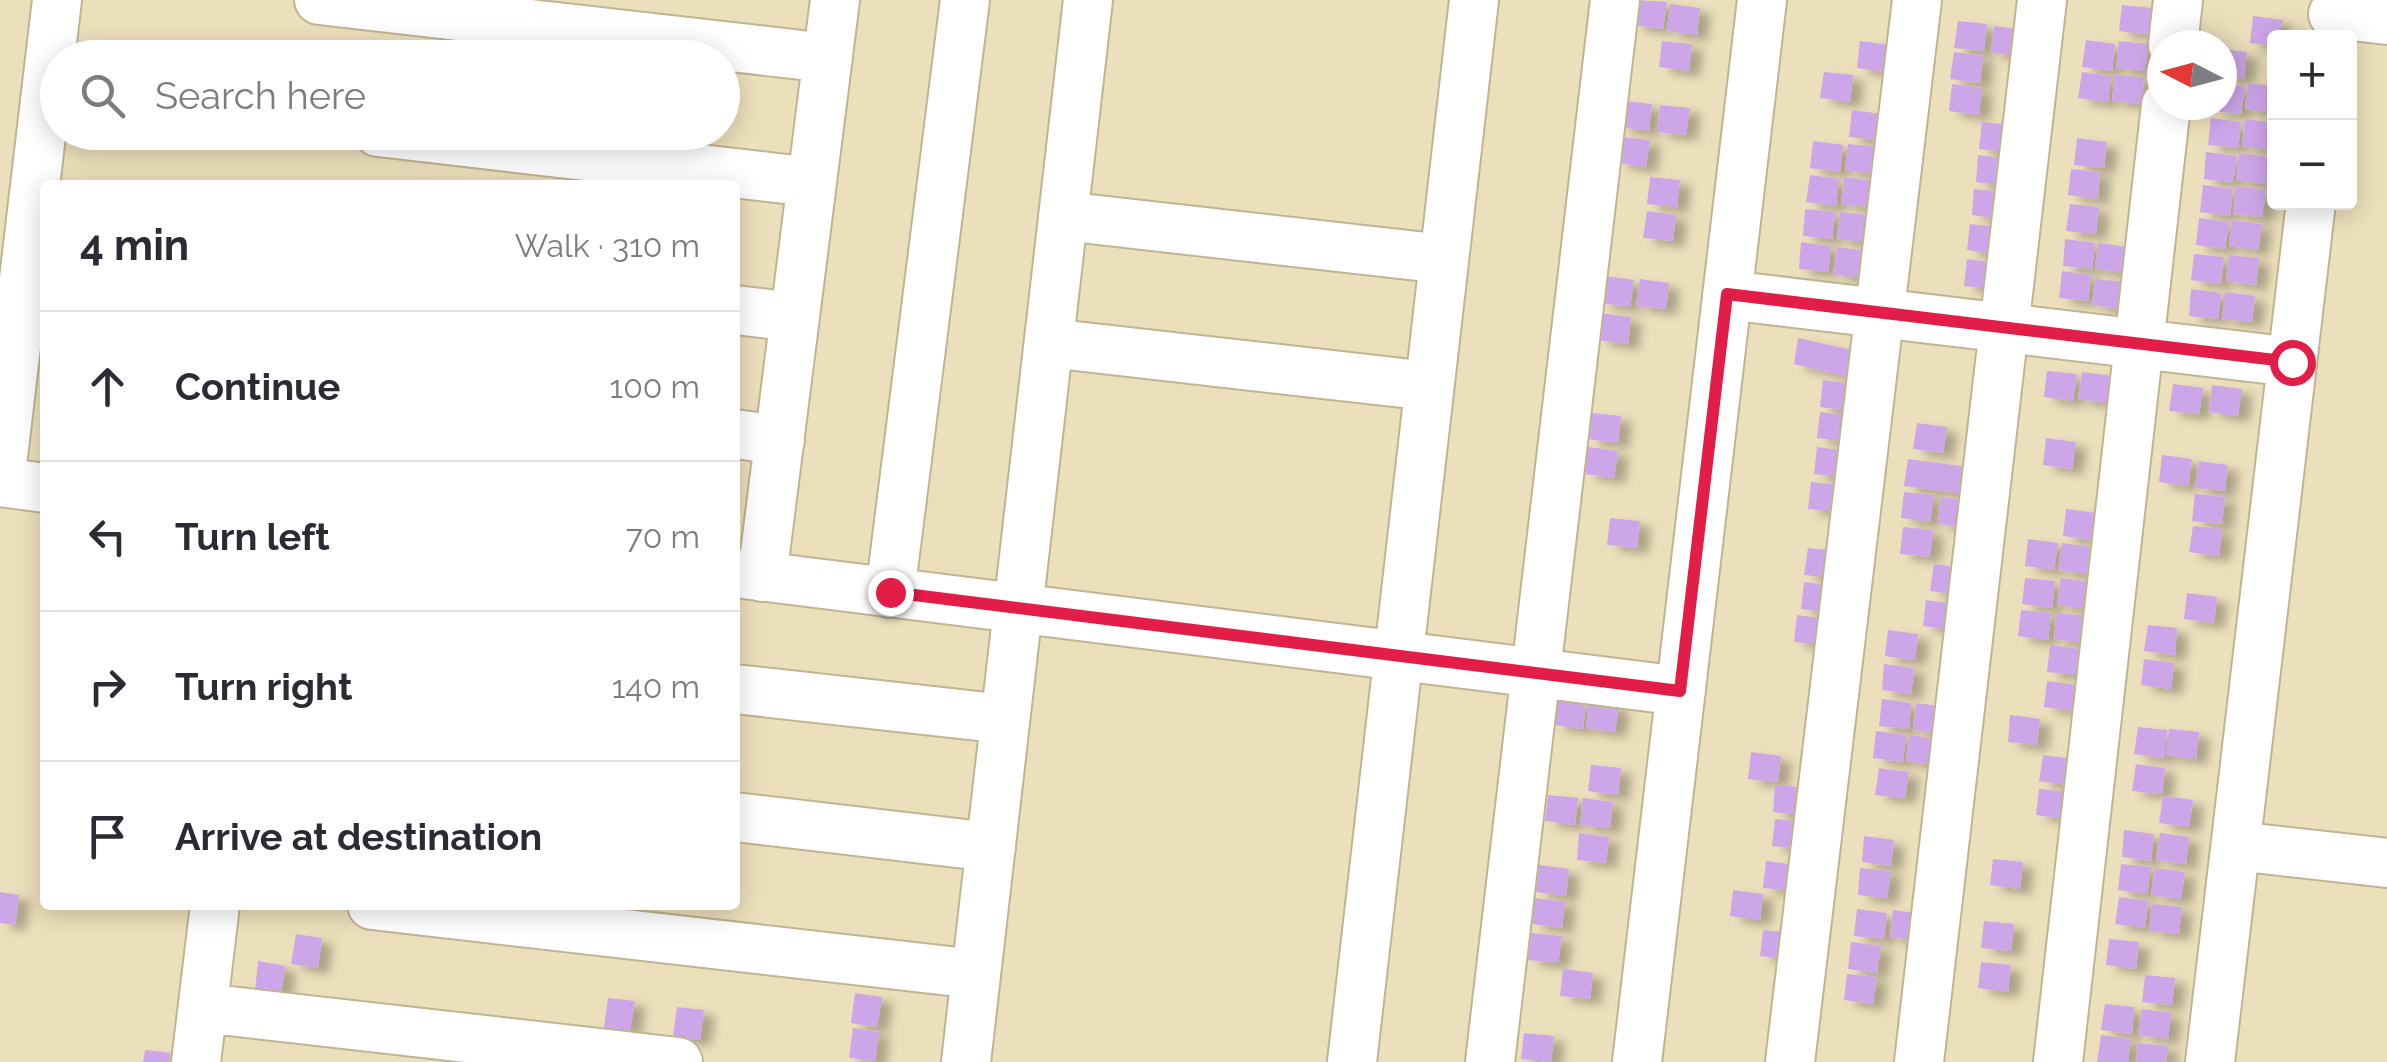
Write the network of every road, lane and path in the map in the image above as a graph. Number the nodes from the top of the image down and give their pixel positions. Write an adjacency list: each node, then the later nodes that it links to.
1 (56, 0): 15 (street)
2 (319, 0): 16 (street)
3 (835, 0): 18 (street)
4 (964, 0): 43 (street)
5 (1088, 0): 26 (street)
6 (1474, 0): 28 (street)
7 (1615, 0): 46 (street)
8 (1762, 0): 29 (street)
9 (1917, 0): 31 (street)
10 (2042, 0): 33 (street)
11 (2178, 0): 14 (street)
12 (2332, 17): 13 (street)
13 (2387, 20)
14 (2174, 30)
15 (54, 40)
16 (670, 40)
17 (740, 48): 18 (street)
18 (828, 58): 23 (street)
19 (2164, 120): 35 (street)
20 (45, 150): 22 (street)
21 (534, 150): 23 (street)
22 (42, 180)
23 (812, 182): 32 (street)
24 (40, 201): 27 (street)
25 (2310, 210): 37 (street)
26 (1064, 216): 28 (street); 34 (street)
27 (37, 230): 36 (street)
28 (1444, 259): 38 (street)
29 (1727, 294): 31 (street); 48 (street)
30 (740, 311): 32 (street)
31 (1881, 313): 33 (street); 64 (street)
32 (796, 317): 39 (street)
33 (2001, 327): 35 (street); 65 (street)
34 (1049, 344): 38 (street); 44 (street)
35 (2138, 344): 37 (street); 66 (street)
36 (30, 354): 40 (street)
37 (2292, 362): 51 (street)
38 (1429, 386): 45 (street)
39 (758, 437): 42 (street)
40 (0, 482): 41 (street)
41 (40, 487)
42 (749, 575): 43 (street)
43 (890, 592): 44 (street)
44 (1018, 608): 45 (street); 49 (street)
45 (1398, 656): 46 (street); 61 (street)
46 (1536, 673): 48 (street); 62 (street)
47 (740, 690): 49 (street)
48 (1680, 691): 63 (street)
49 (1006, 720): 52 (street)
50 (740, 819): 52 (street)
51 (2236, 846): 53 (street); 67 (street)
52 (991, 847): 56 (street)
53 (2387, 863)
54 (214, 910): 57 (street)
55 (416, 910): 56 (street)
56 (976, 974): 60 (street)
57 (203, 1008): 58 (street); 59 (street)
58 (196, 1062)
59 (678, 1062)
60 (966, 1062)
61 (1352, 1062)
62 (1490, 1062)
63 (1636, 1062)
64 (1790, 1062)
65 (1919, 1062)
66 (2058, 1062)
67 (2210, 1062)

